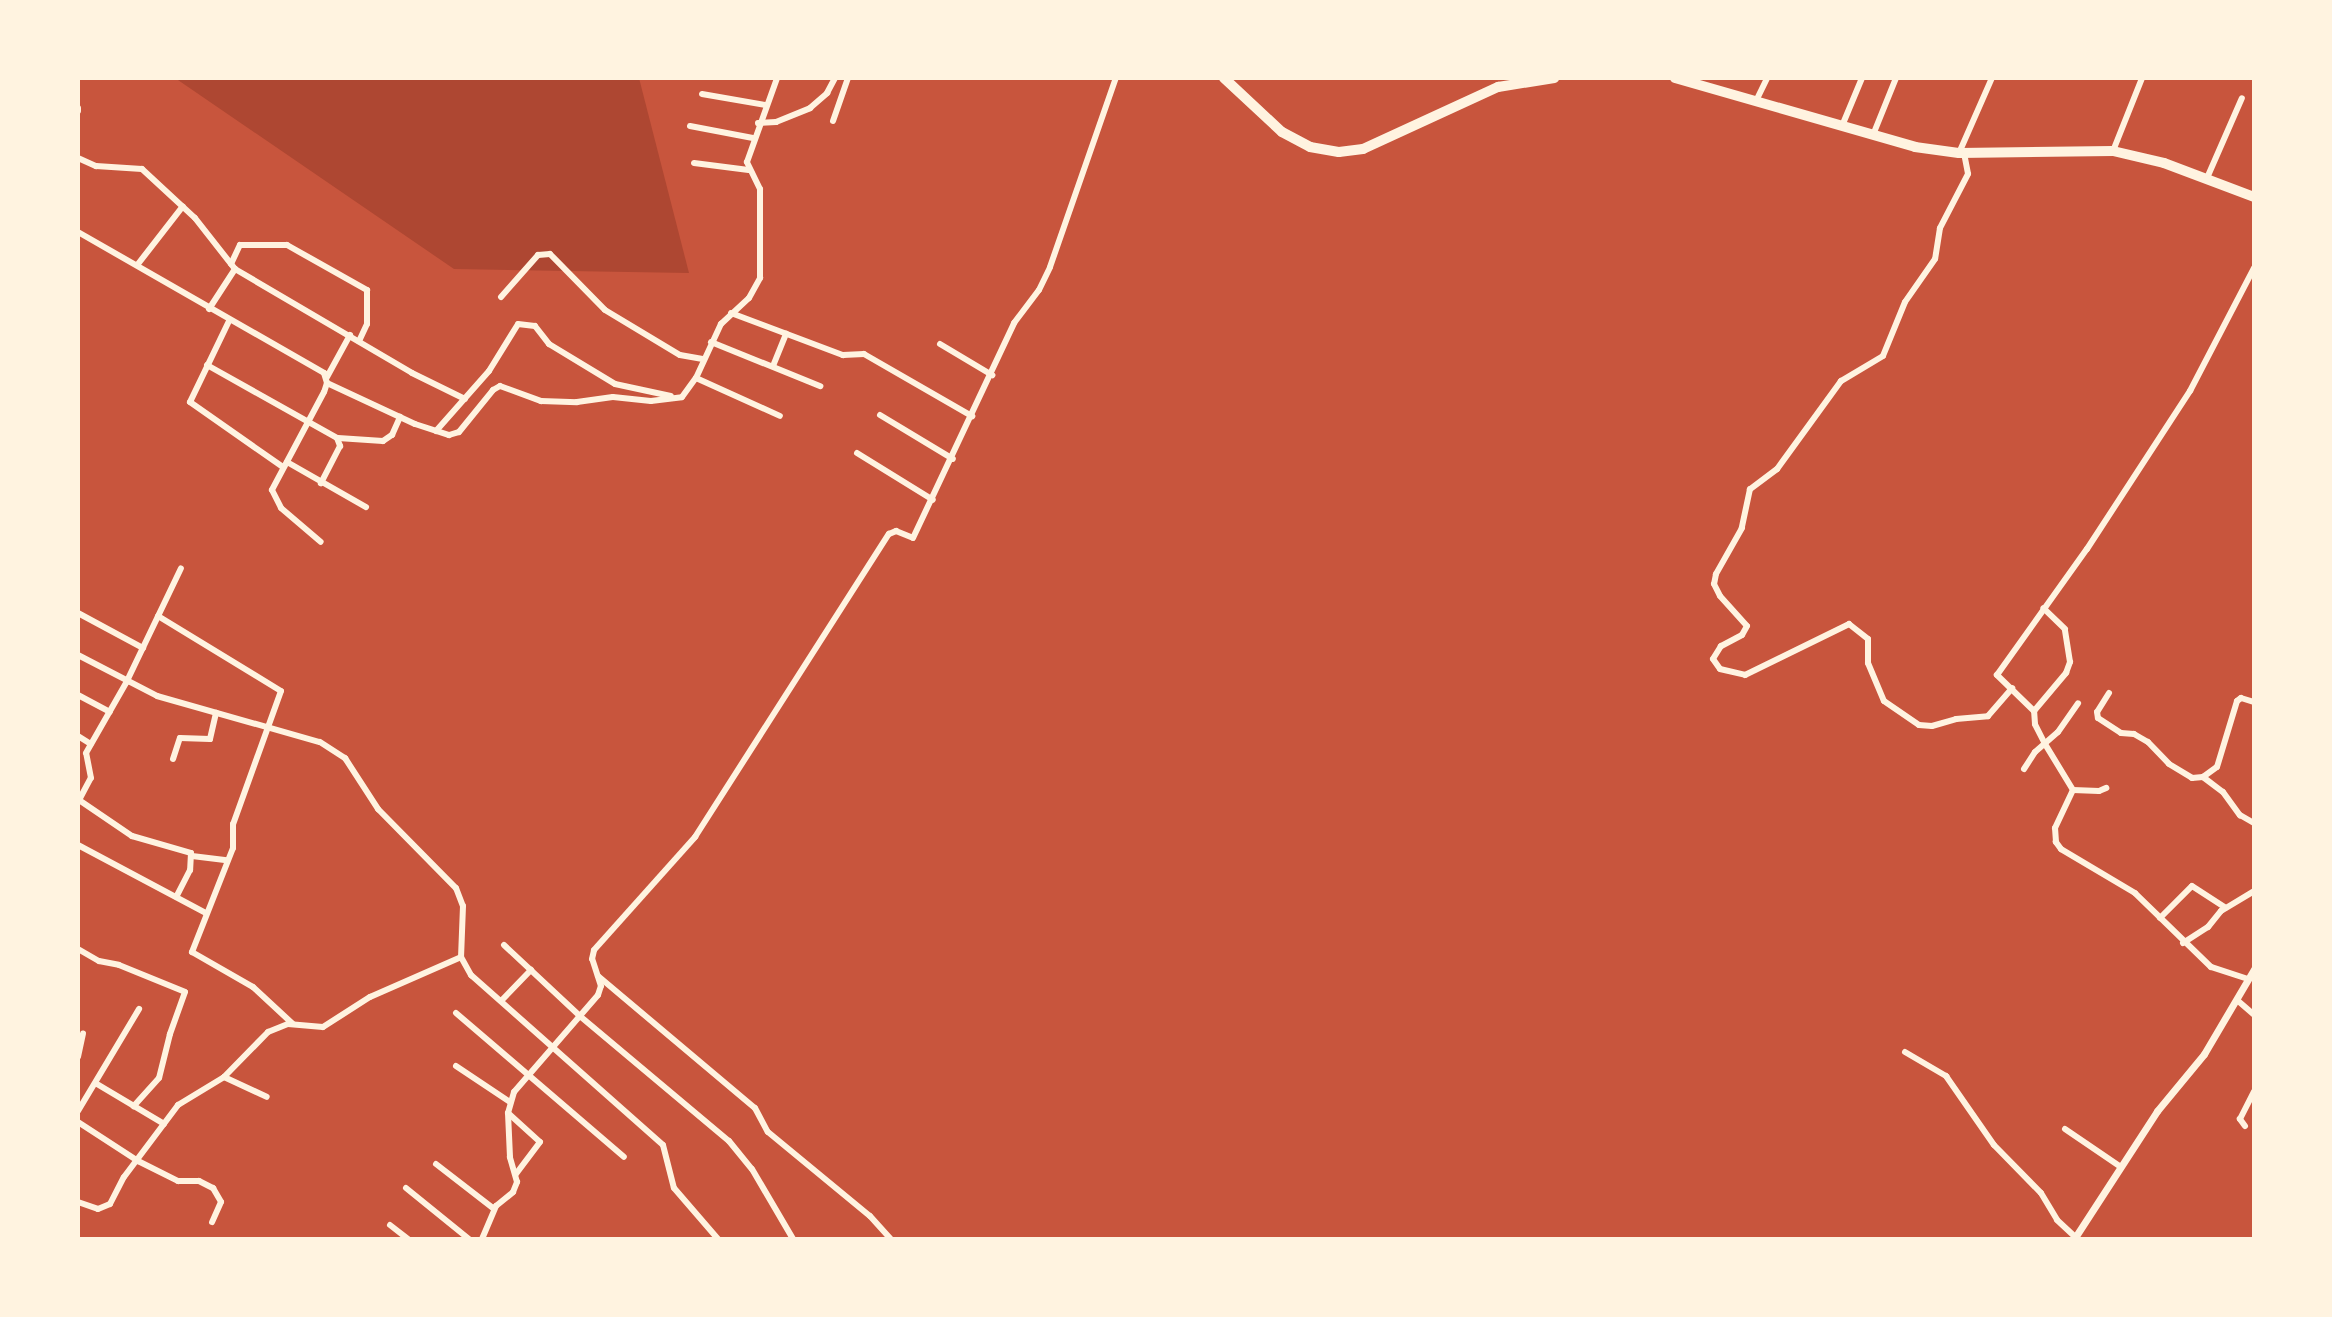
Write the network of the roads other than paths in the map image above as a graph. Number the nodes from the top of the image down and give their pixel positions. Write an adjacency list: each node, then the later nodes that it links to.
1 (777, 78): 17 (street)
2 (835, 78): 19 (street)
3 (848, 78): 18 (street)
4 (1116, 78): 48 (street)
5 (1224, 78): 6 (highway)
6 (1554, 78)
7 (1675, 78): 13 (highway)
8 (1767, 78): 16 (street)
9 (1862, 78): 21 (street)
10 (1896, 78): 22 (street)
11 (1992, 78): 25 (street)
12 (2142, 78): 24 (street)
13 (1706, 82): 16 (highway)
14 (702, 94): 17 (street)
15 (2242, 98): 29 (street)
16 (1756, 101): 21 (highway)
17 (765, 105): 19 (street)
18 (833, 121)
19 (758, 123): 23 (street)
20 (690, 126): 23 (street)
21 (1842, 126): 22 (highway)
22 (1873, 135): 25 (highway)
23 (753, 138): 28 (street)
24 (2113, 151): 25 (highway); 29 (highway)
25 (1962, 153): 75 (street)
26 (78, 158): 31 (street)
27 (694, 163): 28 (street)
28 (749, 170): 38 (street)
29 (2207, 178): 30 (highway)
30 (2254, 197)
31 (183, 206): 33 (street); 34 (street)
32 (78, 232): 33 (street)
33 (138, 264): 37 (street)
34 (233, 267): 37 (street); 41 (street); 42 (street)
35 (2254, 268): 69 (street)
36 (501, 297): 45 (street)
37 (209, 309): 39 (street)
38 (731, 313): 40 (street); 43 (street)
39 (229, 321): 46 (street); 50 (street)
40 (786, 334): 47 (street); 56 (street)
41 (350, 335): 42 (street); 50 (street)
42 (359, 341): 53 (street)
43 (711, 342): 45 (street); 47 (street)
44 (940, 344): 48 (street)
45 (703, 359): 49 (street)
46 (207, 365): 58 (street); 63 (street)
47 (773, 366): 51 (street)
48 (992, 375): 56 (street)
49 (696, 378): 52 (street); 55 (street)
50 (327, 380): 57 (street); 58 (street)
51 (820, 386)
52 (674, 398): 53 (street); 59 (street)
53 (465, 399): 59 (street)
54 (880, 415): 62 (street)
55 (780, 416)
56 (972, 416): 62 (street)
57 (400, 417): 59 (street); 60 (street)
58 (306, 421): 60 (street); 63 (street)
59 (436, 431)
60 (337, 438): 64 (street)
61 (857, 453): 65 (street)
62 (953, 459): 65 (street)
63 (285, 464): 64 (street); 67 (street)
64 (321, 483): 66 (street)
65 (933, 500): 108 (street)
66 (366, 507)
67 (321, 542)
68 (181, 568): 71 (street)
69 (2043, 608): 75 (street); 80 (street)
70 (78, 613): 72 (street)
71 (158, 616): 72 (street); 83 (street)
72 (143, 648): 74 (street)
73 (78, 655): 74 (street)
74 (126, 683): 81 (street); 82 (street)
75 (2012, 688): 80 (street)
76 (2109, 693): 89 (street)
77 (78, 695): 81 (street)
78 (2254, 702): 89 (street)
79 (2078, 703): 86 (street)
80 (2034, 711): 86 (street)
81 (110, 712): 85 (street)
82 (216, 713): 83 (street); 87 (street)
83 (265, 727): 96 (street); 105 (street)
84 (78, 736): 85 (street)
85 (91, 744): 92 (street)
86 (2045, 744): 88 (street); 91 (street)
87 (173, 759)
88 (2024, 769)
89 (2203, 777): 93 (street)
90 (2106, 788): 91 (street)
91 (2073, 790): 101 (street)
92 (78, 801): 95 (street)
93 (2254, 823)
94 (78, 845): 98 (street)
95 (192, 856): 96 (street); 98 (street)
96 (227, 860): 100 (street)
97 (2254, 891): 99 (street)
98 (176, 897): 100 (street)
99 (2226, 908): 101 (street); 102 (street)
100 (206, 913): 116 (street)
101 (2160, 918): 102 (street)
102 (2183, 943): 109 (street)
103 (504, 945): 107 (street)
104 (78, 949): 128 (street)
105 (461, 957): 110 (street); 116 (street)
106 (2254, 969): 109 (street)
107 (531, 970): 110 (street); 115 (street)
108 (597, 975): 115 (street); 151 (street)
109 (2248, 979): 111 (street)
110 (502, 1000): 118 (street)
111 (2237, 1000): 114 (street); 138 (street)
112 (139, 1009): 124 (street)
113 (456, 1013): 122 (street)
114 (2254, 1015)
115 (581, 1017): 118 (street); 150 (street)
116 (294, 1026): 123 (street)
117 (83, 1034): 120 (street)
118 (554, 1045): 122 (street); 149 (street)
119 (1905, 1052): 145 (street)
120 (78, 1057)
121 (456, 1066): 127 (street)
122 (526, 1076): 127 (street); 135 (street)
123 (224, 1077): 126 (street); 132 (street)
124 (97, 1084): 128 (street); 129 (street)
125 (2254, 1091): 133 (street)
126 (267, 1097)
127 (510, 1102): 130 (street)
128 (134, 1106): 132 (street)
129 (78, 1111)
130 (508, 1113): 139 (street); 139 (street)
131 (78, 1122): 136 (street)
132 (164, 1124): 136 (street)
133 (2245, 1126)
134 (2065, 1129): 138 (street)
135 (624, 1157)
136 (138, 1161): 141 (street); 143 (street)
137 (436, 1164): 142 (street)
138 (2121, 1167): 145 (street)
139 (516, 1174): 142 (street)
140 (406, 1188): 147 (street)
141 (78, 1202)
142 (494, 1209): 148 (street)
143 (212, 1222)
144 (390, 1225): 146 (street)
145 (2075, 1238)
146 (408, 1239)
147 (469, 1239)
148 (482, 1239)
149 (718, 1239)
150 (793, 1239)
151 (891, 1239)

